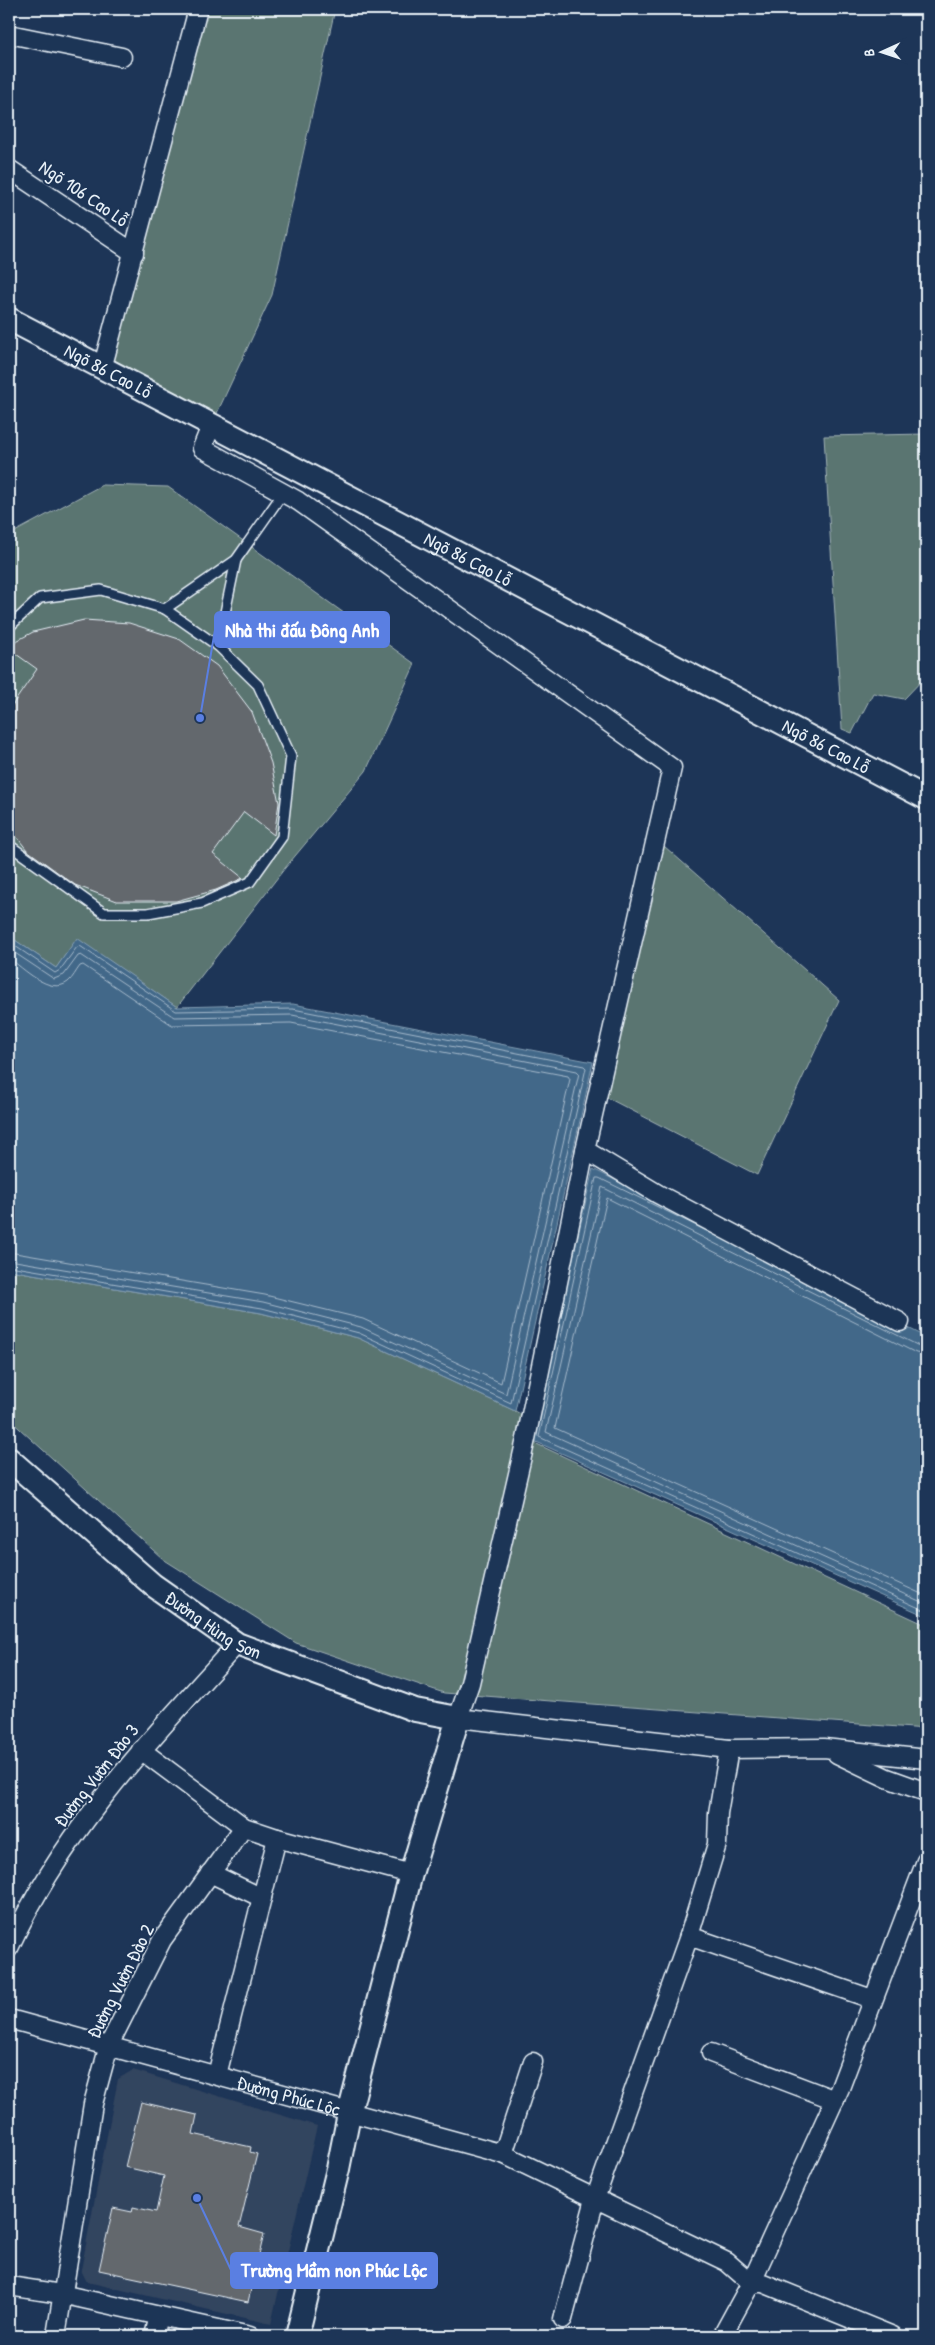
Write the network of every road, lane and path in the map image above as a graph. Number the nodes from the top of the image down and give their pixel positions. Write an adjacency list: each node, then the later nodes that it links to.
1 (198, 9): 5 (street)
2 (9, 34): 3 (street)
3 (122, 57)
4 (9, 169): 5 (street, Ngõ 106 Cao Lỗ)
5 (134, 254): 7 (street)
6 (9, 319): 7 (street, Ngõ 86 Cao Lỗ)
7 (102, 369): 8 (street, Ngõ 86 Cao Lỗ)
8 (211, 426): 9 (street); 14 (street, Ngõ 86 Cao Lỗ)
9 (283, 492): 10 (lane); 16 (street)
10 (236, 560): 11 (lane); 13 (lane)
11 (165, 609): 12 (lane); 13 (lane)
12 (9, 627)
13 (218, 646): 15 (lane)
14 (926, 798)
15 (9, 845)
16 (585, 1150): 17 (street); 20 (street)
17 (900, 1322)
18 (9, 1459): 19 (street, Đường Hùng Sơn)
19 (237, 1644): 20 (street, Đường Hùng Sơn); 23 (street, Đường Vườn Đào 3)
20 (458, 1718): 22 (street); 30 (street)
21 (824, 1748): 22 (street); 24 (street); 25 (street)
22 (729, 1749): 32 (street)
23 (141, 1750): 26 (street); 33 (street, Đường Vườn Đào 3)
24 (926, 1759)
25 (926, 1792)
26 (244, 1827): 27 (street); 29 (street, Đường Vườn Đào 2)
27 (277, 1838): 30 (street); 31 (street)
28 (926, 1861): 34 (street)
29 (210, 1873): 31 (street); 36 (street, Đường Vườn Đào 2)
30 (411, 1874): 41 (street)
31 (262, 1898): 39 (street)
32 (689, 1936): 34 (street); 43 (street)
33 (9, 1948)
34 (872, 1999): 40 (street)
35 (9, 2019): 36 (street, Đường Phúc Lộc)
36 (109, 2045): 39 (street, Đường Phúc Lộc); 46 (street, Đường Vườn Đào 2)
37 (710, 2052): 40 (street)
38 (533, 2062): 42 (street)
39 (217, 2075): 41 (street, Đường Phúc Lộc)
40 (834, 2100): 44 (street)
41 (349, 2114): 42 (street); 52 (street, Đường Phúc Lộc)
42 (503, 2154): 43 (street)
43 (596, 2199): 44 (street); 48 (street)
44 (751, 2284): 53 (street); 54 (street)
45 (9, 2286): 46 (street)
46 (61, 2294): 47 (street); 49 (street, Đường Vườn Đào 2)
47 (159, 2316): 50 (street); 51 (street)
48 (564, 2320)
49 (56, 2336)
50 (154, 2336)
51 (250, 2336)
52 (297, 2336)
53 (722, 2336)
54 (893, 2336)

